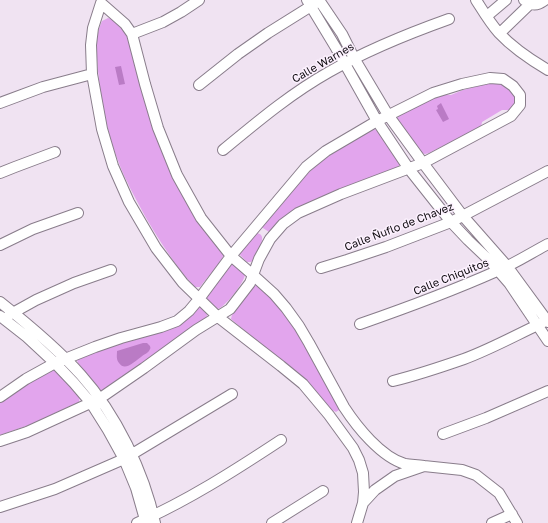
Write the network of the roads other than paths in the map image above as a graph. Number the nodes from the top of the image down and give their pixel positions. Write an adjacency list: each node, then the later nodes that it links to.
1 (199, 0): 11 (street)
2 (476, 0): 8 (street)
3 (506, 0): 8 (street)
4 (100, 1): 11 (street); 14 (street)
5 (316, 1): 12 (street); 15 (street)
6 (546, 1): 7 (street)
7 (527, 2): 10 (street)
8 (487, 16): 10 (street)
9 (449, 19): 12 (street, Calle Warnes)
10 (500, 33): 13 (street)
11 (132, 34): 32 (street)
12 (350, 61): 17 (street); 18 (street); 19 (street, Calle Warnes)
13 (548, 70)
14 (92, 74): 16 (street); 38 (street)
15 (199, 86)
16 (0, 103)
17 (388, 115): 18 (street); 21 (street); 21 (street)
18 (377, 121): 22 (street); 28 (street)
19 (223, 150)
20 (55, 152): 24 (street)
21 (423, 163): 22 (street); 26 (street)
22 (409, 169): 27 (street); 31 (street)
23 (548, 171): 26 (street, Calle Ñuflo de Chavez)
24 (0, 173)
25 (78, 213): 30 (street)
26 (462, 216): 27 (street, Calle Ñuflo de Chavez); 33 (street)
27 (451, 222): 34 (street, Calle Ñuflo de Chavez); 36 (street)
28 (252, 231): 31 (street); 32 (street)
29 (548, 244): 33 (street, Calle Chiquitos)
30 (0, 245)
31 (267, 245): 37 (street)
32 (231, 256): 37 (street); 38 (street)
33 (507, 266): 36 (street, Calle Chiquitos); 43 (street)
34 (321, 268)
35 (111, 270): 40 (street)
36 (498, 271): 44 (street, Calle Chiquitos); 45 (street)
37 (253, 275): 41 (street); 54 (street)
38 (200, 299): 41 (street); 47 (street)
39 (0, 302): 40 (street)
40 (14, 313): 42 (street); 47 (street)
41 (218, 317): 53 (street); 55 (street)
42 (1, 318): 48 (street)
43 (548, 321): 45 (street)
44 (360, 324)
45 (537, 325): 46 (street); 49 (street)
46 (548, 341)
47 (66, 359): 48 (street); 53 (street)
48 (55, 363): 52 (street); 53 (street)
49 (393, 381)
50 (548, 391): 57 (street)
51 (232, 394): 60 (street)
52 (0, 397)
53 (95, 401): 59 (street); 60 (street)
54 (347, 411): 55 (street); 56 (street); 61 (street)
55 (329, 415): 56 (street)
56 (338, 427): 63 (street)
57 (443, 434)
58 (281, 440): 66 (street)
59 (0, 441)
60 (128, 457): 64 (street); 66 (street)
61 (424, 466): 63 (street); 65 (street)
62 (322, 491): 67 (street)
63 (363, 503): 68 (street)
64 (0, 507)
65 (512, 514): 69 (street); 70 (street)
66 (147, 521)
67 (272, 523)
68 (357, 523)
69 (492, 523)
70 (517, 523)

